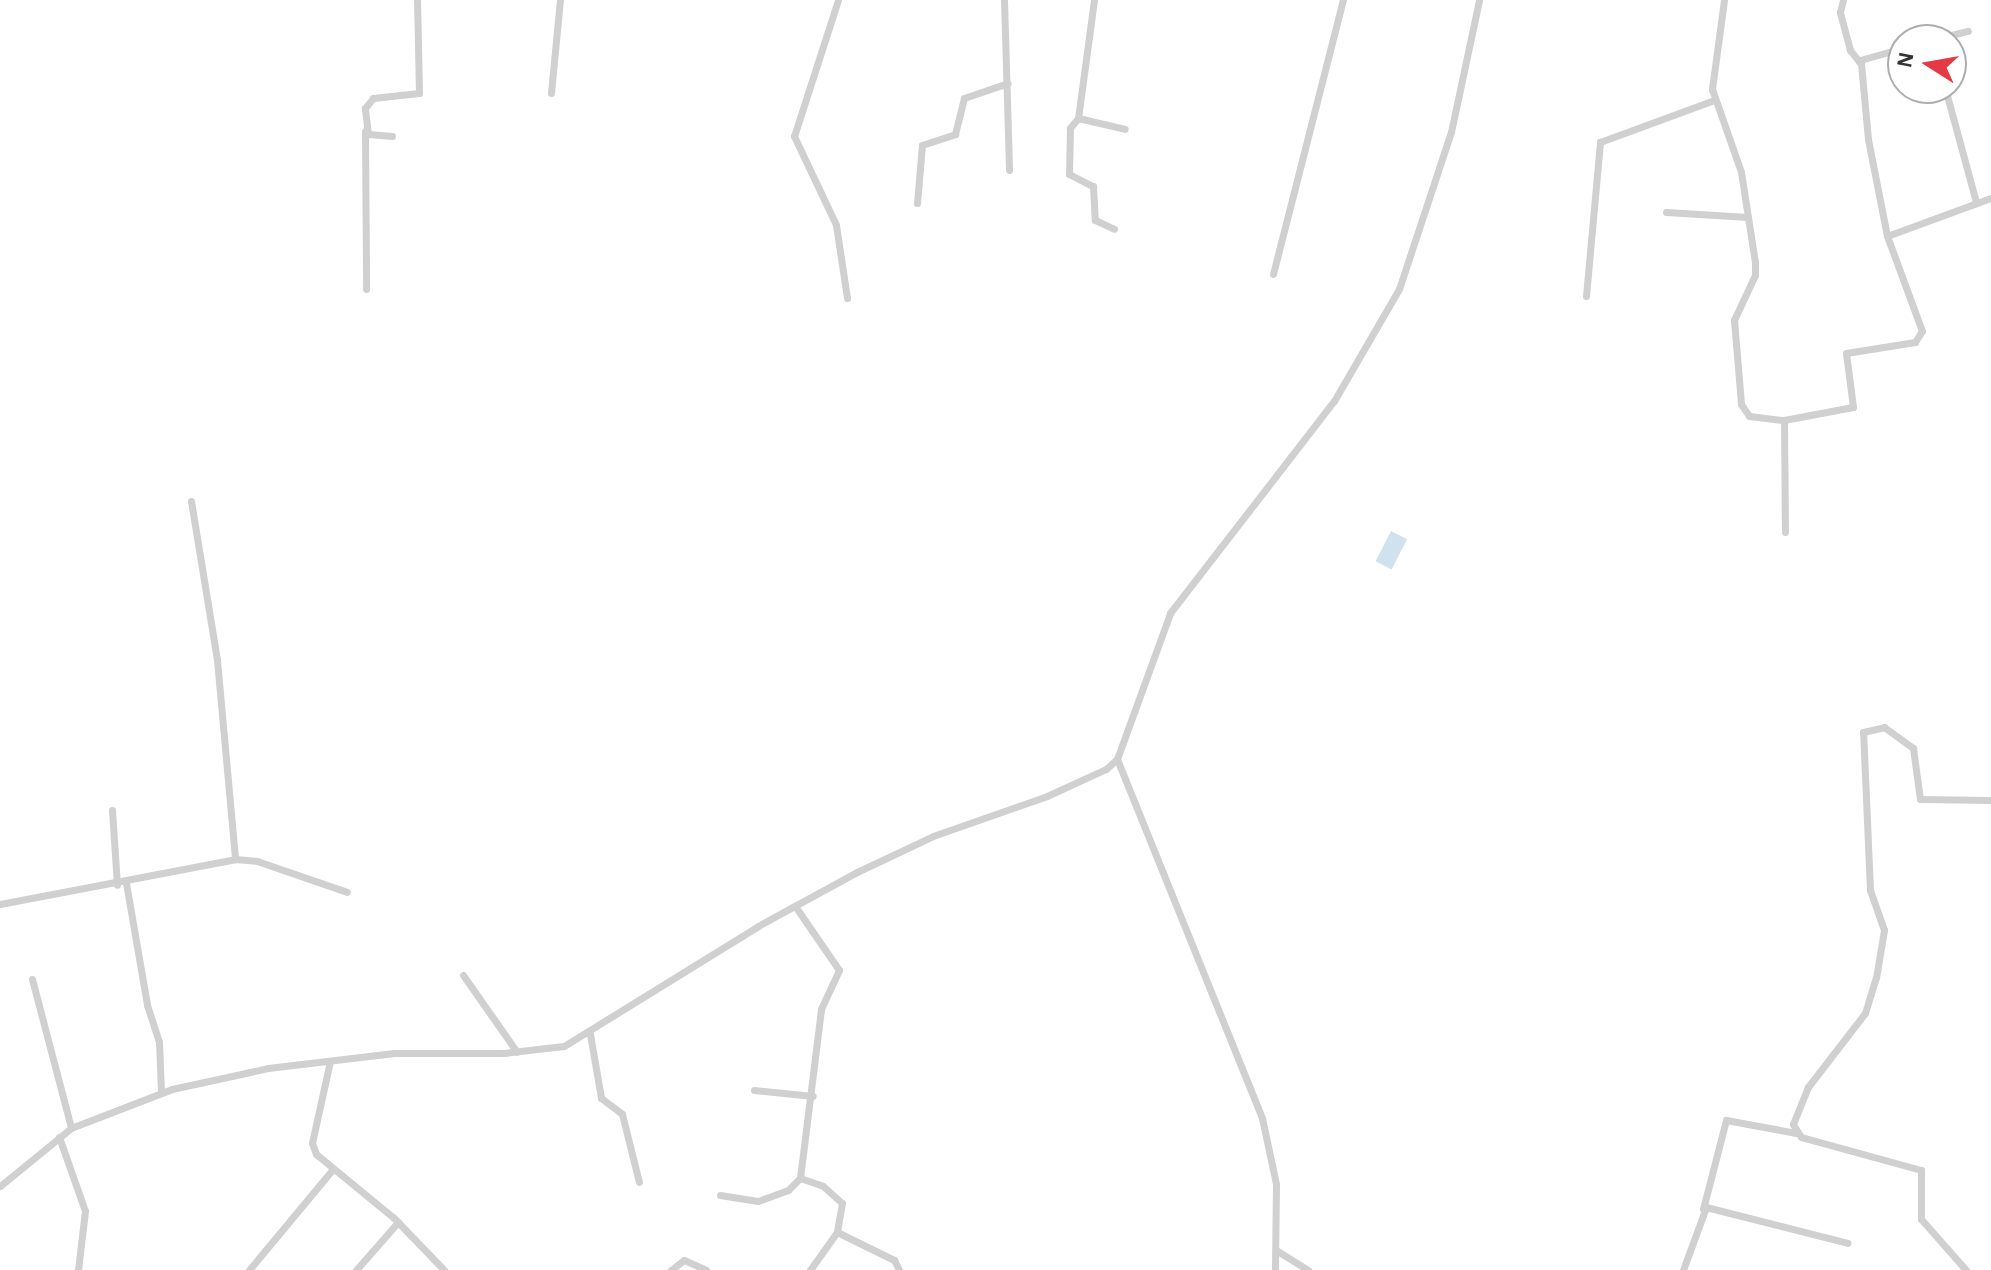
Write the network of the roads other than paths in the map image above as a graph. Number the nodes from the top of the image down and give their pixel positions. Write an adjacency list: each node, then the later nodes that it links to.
1 (417, 0): 18 (street)
2 (560, 0): 13 (street)
3 (838, 0): 31 (street)
4 (1004, 0): 12 (street)
5 (1094, 0): 16 (street)
6 (1343, 0): 28 (street)
7 (1479, 0): 35 (street)
8 (1724, 0): 14 (street)
9 (1843, 0): 11 (street)
10 (1887, 52): 11 (street)
11 (1860, 60): 27 (street)
12 (1008, 83): 20 (street); 23 (street)
13 (551, 93)
14 (1714, 100): 25 (street); 30 (street)
15 (1949, 104): 22 (street)
16 (1078, 118): 17 (street); 26 (street)
17 (1125, 129)
18 (365, 131): 19 (street); 29 (street)
19 (392, 136)
20 (1009, 170)
21 (1991, 198): 22 (street)
22 (1976, 202): 27 (street)
23 (917, 203)
24 (1666, 212): 25 (street)
25 (1748, 217): 32 (street)
26 (1114, 229)
27 (1887, 236): 32 (street)
28 (1273, 274)
29 (366, 289)
30 (1586, 296)
31 (847, 298)
32 (1784, 420): 34 (street)
33 (191, 501): 38 (street)
34 (1785, 532)
35 (1117, 759): 43 (street); 64 (street)
36 (1991, 800): 53 (street)
37 (112, 810): 40 (street)
38 (235, 859): 39 (street); 41 (street)
39 (126, 883): 40 (street); 50 (street)
40 (117, 885): 42 (street)
41 (347, 892)
42 (0, 904)
43 (795, 906): 46 (street); 51 (street)
44 (463, 975): 47 (street)
45 (32, 979): 52 (street)
46 (590, 1034): 47 (street); 57 (street)
47 (517, 1052): 48 (street)
48 (330, 1061): 50 (street); 55 (street)
49 (754, 1090): 51 (street)
50 (161, 1092): 52 (street)
51 (813, 1096): 56 (street)
52 (71, 1128): 54 (street)
53 (1796, 1133): 60 (street); 76 (street)
54 (59, 1137): 58 (street); 65 (street)
55 (333, 1169): 61 (street); 66 (street)
56 (800, 1178): 59 (street); 62 (street)
57 (639, 1182)
58 (0, 1186)
59 (720, 1195)
60 (1703, 1209): 63 (street); 75 (street)
61 (398, 1222): 67 (street); 68 (street)
62 (837, 1232): 71 (street); 72 (street)
63 (1848, 1243)
64 (1276, 1250): 73 (street); 74 (street)
65 (78, 1270)
66 (249, 1270)
67 (356, 1270)
68 (444, 1270)
69 (671, 1270): 70 (street)
70 (706, 1270)
71 (810, 1270)
72 (899, 1270)
73 (1275, 1270)
74 (1308, 1270)
75 (1683, 1270)
76 (1966, 1270)

